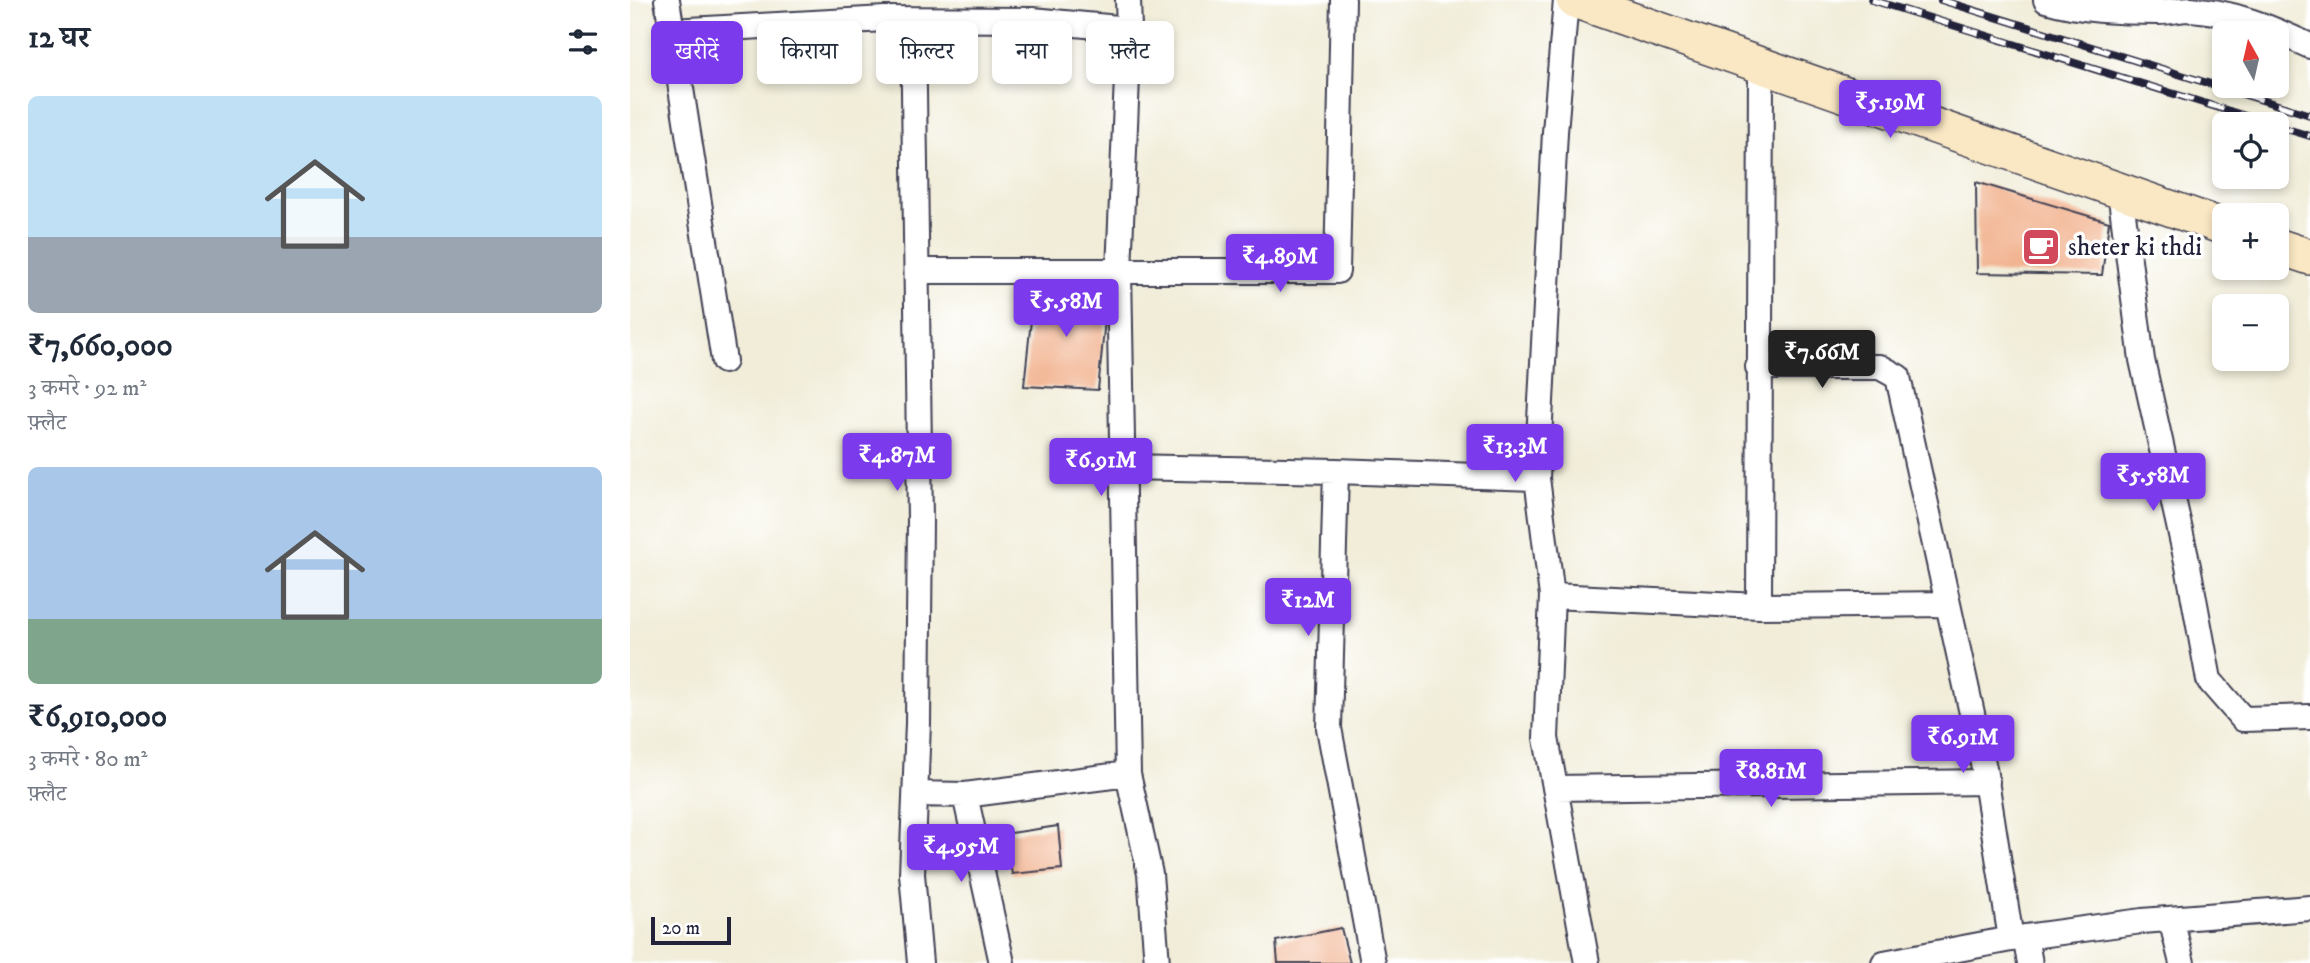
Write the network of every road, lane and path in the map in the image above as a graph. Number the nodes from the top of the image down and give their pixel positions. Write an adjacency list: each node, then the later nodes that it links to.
1 (667, 0): 9 (street)
2 (1128, 0): 10 (street)
3 (1343, 0): 22 (street)
4 (1566, 0): 27 (street)
5 (1574, 0): 14 (street)
6 (2046, 0): 7 (street)
7 (2189, 5): 13 (street)
8 (913, 19): 11 (street); 12 (street); 21 (street)
9 (670, 21)
10 (1129, 21)
11 (1086, 25)
12 (743, 27)
13 (2310, 46)
14 (1761, 67): 17 (street); 24 (street)
15 (680, 84): 23 (street)
16 (1127, 84): 22 (street)
17 (2120, 191): 18 (street); 31 (street)
18 (2212, 224)
19 (2289, 250): 20 (street)
20 (2310, 257)
21 (918, 271): 22 (street); 35 (street)
22 (1119, 271): 25 (street)
23 (724, 361)
24 (1758, 367): 29 (street); 30 (street)
25 (1123, 467): 26 (street); 32 (street)
26 (1336, 471): 27 (street); 43 (street)
27 (1537, 478): 28 (street)
28 (1552, 596): 30 (street); 34 (street)
29 (1948, 604): 30 (street); 33 (street)
30 (1759, 606)
31 (2310, 717)
32 (1128, 774): 36 (street); 42 (street)
33 (1987, 782): 34 (street); 39 (street)
34 (1555, 788): 44 (street)
35 (916, 794): 36 (street); 40 (street)
36 (965, 795): 41 (street)
37 (2310, 908): 38 (street)
38 (2171, 919): 39 (street); 47 (street)
39 (2018, 938): 45 (street); 46 (street)
40 (920, 963)
41 (1002, 963)
42 (1157, 963)
43 (1373, 963)
44 (1587, 963)
45 (1884, 963)
46 (2030, 963)
47 (2182, 963)

